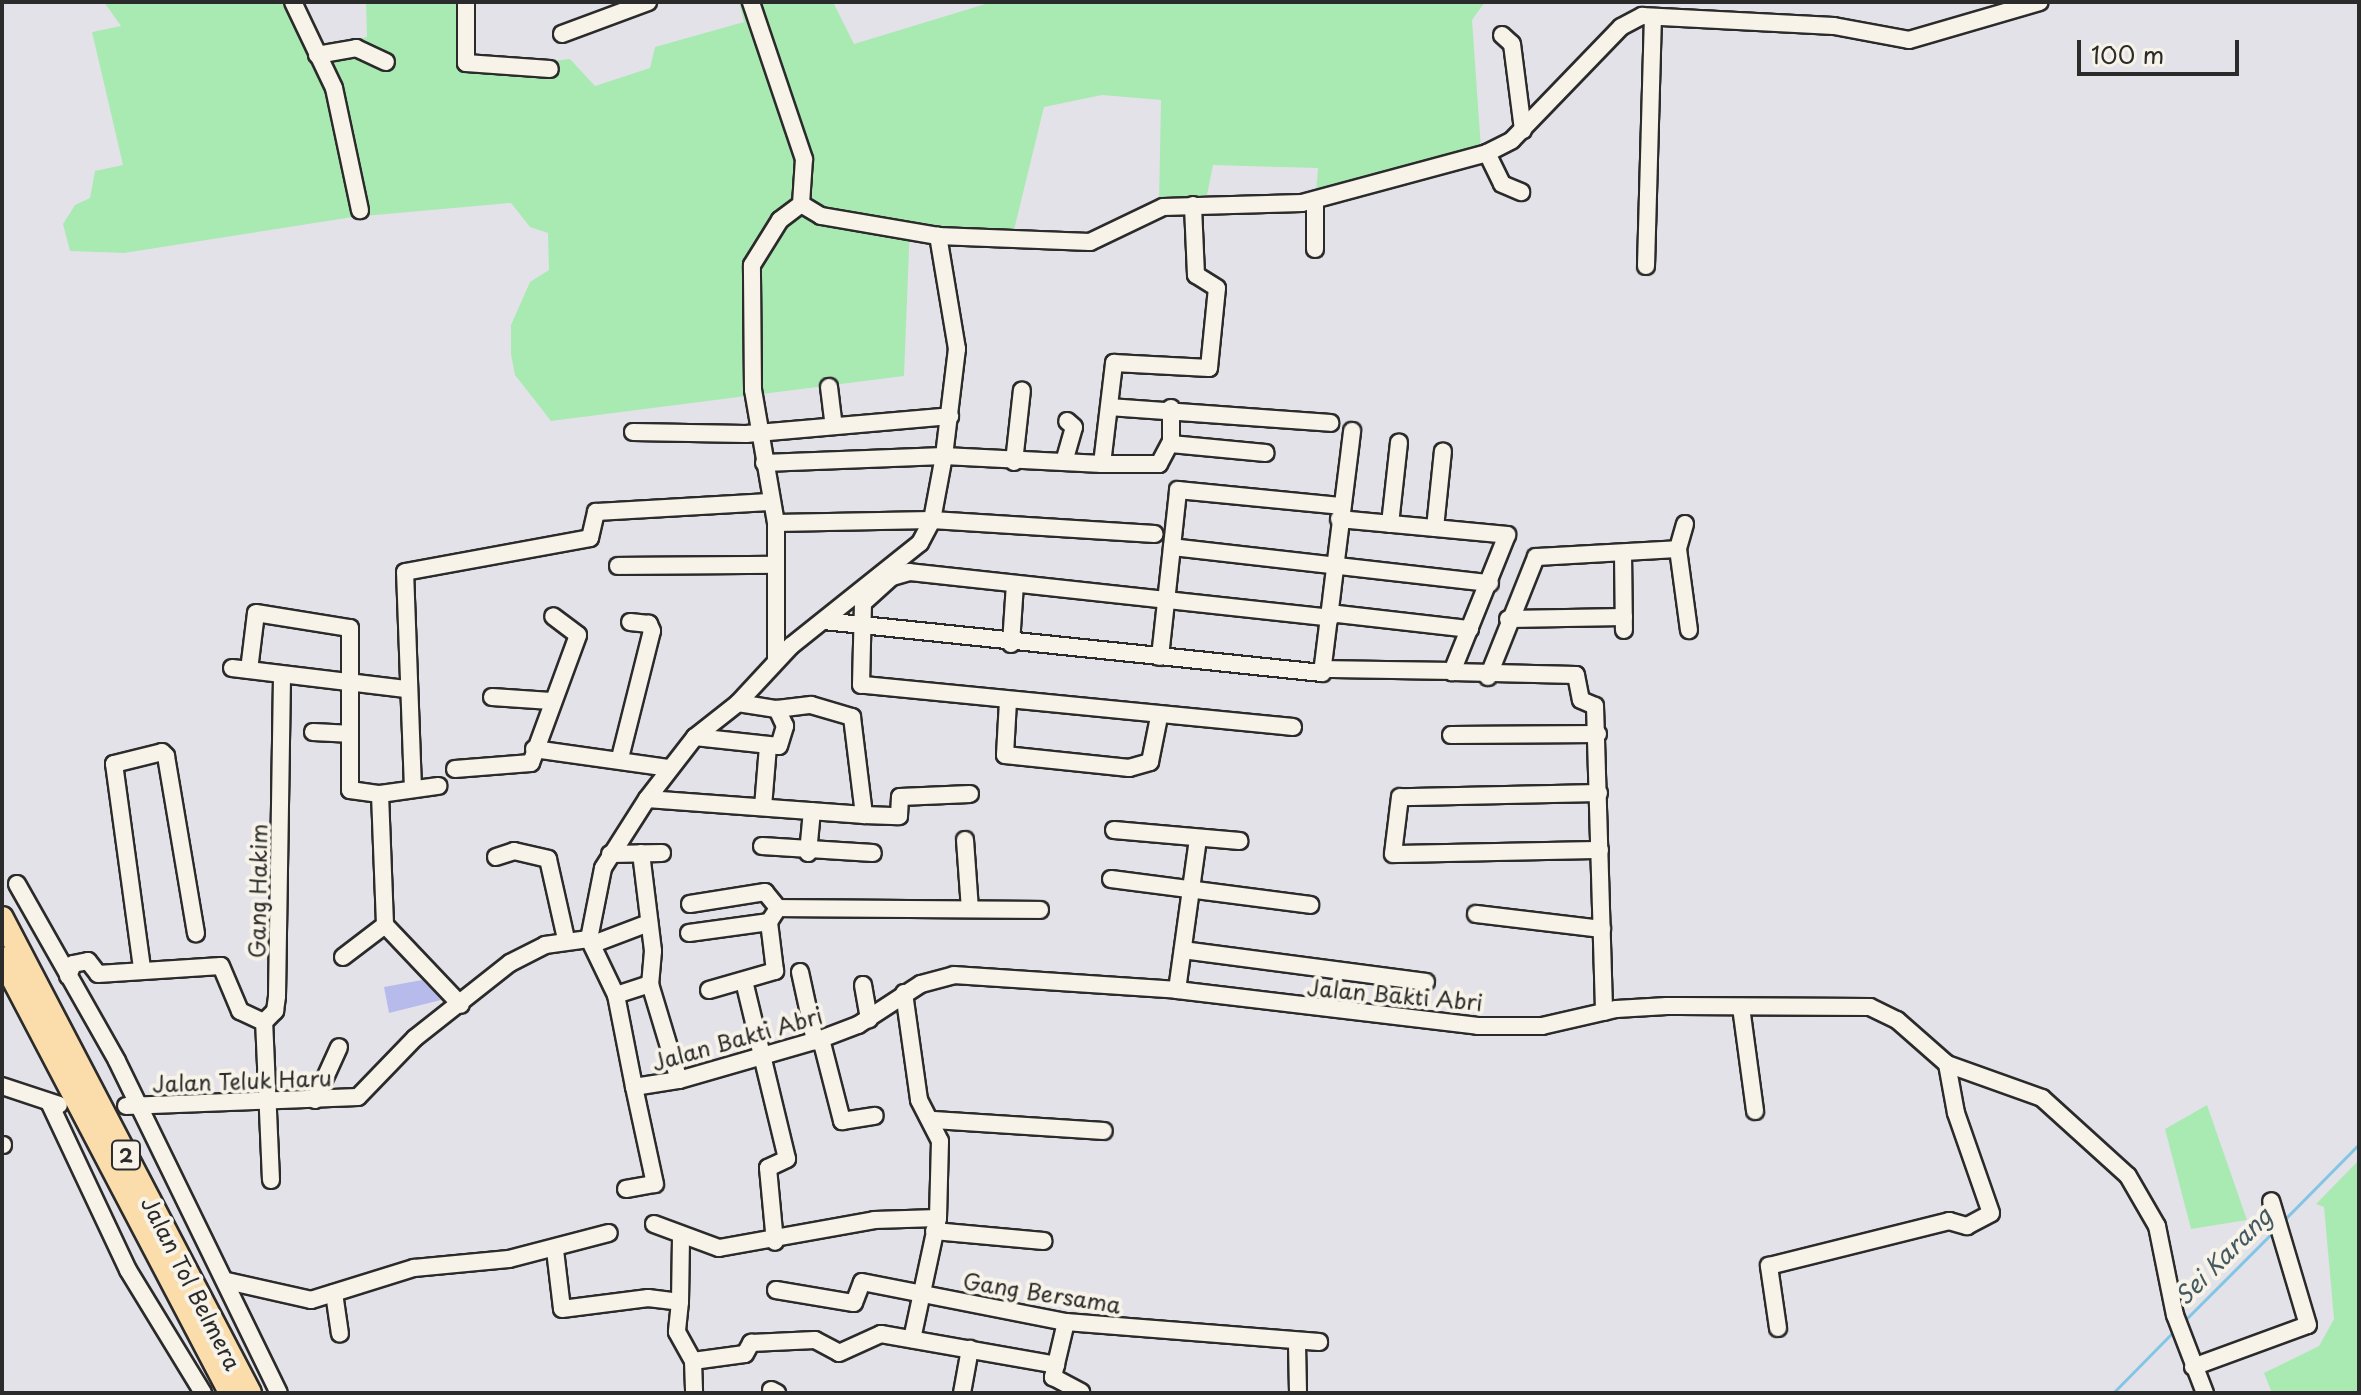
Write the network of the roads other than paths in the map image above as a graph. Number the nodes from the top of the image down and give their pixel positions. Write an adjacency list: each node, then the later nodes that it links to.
1 (293, 2): 9 (street)
2 (466, 2): 11 (street)
3 (648, 2): 7 (street)
4 (751, 2): 16 (street)
5 (2040, 2): 6 (street)
6 (1653, 17): 12 (street); 21 (street)
7 (562, 34)
8 (1502, 35): 12 (street)
9 (317, 55): 10 (street); 18 (street)
10 (386, 62)
11 (550, 69)
12 (1523, 130): 13 (street)
13 (1487, 153): 14 (street); 15 (street)
14 (1521, 192)
15 (1315, 201): 17 (street); 20 (street)
16 (801, 204): 19 (street); 30 (street)
17 (1193, 205): 19 (street); 24 (street)
18 (360, 210)
19 (938, 236): 26 (street)
20 (1315, 249)
21 (1646, 266)
22 (829, 387): 29 (street)
23 (1022, 390): 38 (street)
24 (1109, 407): 25 (street); 41 (street)
25 (1171, 408): 28 (street); 34 (street)
26 (950, 416): 29 (street); 37 (street)
27 (1067, 421): 39 (street)
28 (1330, 423)
29 (834, 426): 30 (street)
30 (758, 431): 32 (street); 40 (street)
31 (1352, 431): 43 (street)
32 (633, 432)
33 (1399, 442): 46 (street)
34 (1170, 443): 36 (street); 41 (street)
35 (1443, 451): 48 (street)
36 (1266, 453)
37 (944, 456): 38 (street); 40 (street); 44 (street)
38 (1014, 462): 39 (street)
39 (1064, 462): 41 (street)
40 (764, 463): 42 (street)
41 (1102, 464)
42 (770, 502): 45 (street); 75 (street)
43 (1340, 512): 46 (street); 50 (street); 53 (street)
44 (932, 520): 45 (street); 49 (street); 62 (street)
45 (776, 523): 54 (street)
46 (1390, 524): 48 (street)
47 (1685, 524): 51 (street)
48 (1435, 528): 56 (street)
49 (1155, 534)
50 (1172, 547): 53 (street); 58 (street)
51 (1678, 549): 52 (street); 66 (street)
52 (1623, 553): 61 (street); 61 (street)
53 (1335, 564): 56 (street); 60 (street)
54 (774, 565): 55 (street); 69 (street)
55 (618, 566)
56 (1490, 583): 65 (street)
57 (1015, 584): 58 (street); 64 (street); 67 (street)
58 (1166, 601): 60 (street); 68 (street)
59 (553, 616): 77 (street)
60 (1329, 616): 65 (street); 70 (street)
61 (1508, 619): 73 (street)
62 (824, 621): 64 (street); 69 (street)
63 (630, 622): 90 (street)
64 (859, 628): 67 (street); 78 (street)
65 (1470, 629): 73 (street)
66 (1689, 630)
67 (1011, 644): 68 (street)
68 (1160, 657): 70 (street)
69 (776, 660): 79 (street)
70 (1325, 669): 71 (street)
71 (1446, 671)
72 (282, 676): 74 (street); 74 (street); 149 (street, Gang Hakim)
73 (1488, 677): 85 (street)
74 (348, 686): 75 (street); 84 (street)
75 (406, 689): 94 (street)
76 (492, 697): 77 (street)
77 (551, 701): 89 (street)
78 (1008, 701): 81 (street); 81 (street)
79 (738, 703): 80 (street); 87 (street)
80 (777, 709): 88 (street); 101 (street)
81 (1159, 717): 82 (street)
82 (1293, 727)
83 (313, 732): 84 (street)
84 (348, 734): 96 (street)
85 (1598, 734): 86 (street); 95 (street)
86 (1451, 735)
87 (695, 737): 88 (street); 91 (street)
88 (768, 746): 99 (street)
89 (534, 749): 90 (street); 92 (street)
90 (620, 758): 91 (street)
91 (670, 768): 98 (street)
92 (455, 769)
93 (438, 786): 94 (street)
94 (413, 789): 96 (street)
95 (1599, 793): 107 (street); 107 (street)
96 (380, 794): 125 (street)
97 (970, 794): 101 (street)
98 (647, 799): 99 (street); 112 (street)
99 (763, 807): 100 (street)
100 (812, 811): 101 (street); 110 (street)
101 (864, 815)
102 (1114, 830): 103 (street)
103 (1198, 838): 105 (street); 116 (street)
104 (965, 840): 119 (street)
105 (1240, 841)
106 (762, 846): 110 (street)
107 (1600, 850): 126 (street)
108 (641, 853): 109 (street); 112 (street); 124 (street)
109 (662, 853)
110 (808, 853): 111 (street)
111 (873, 853)
112 (610, 854): 130 (street)
113 (496, 857): 129 (street)
114 (1111, 879): 116 (street)
115 (17, 884): 136 (street)
116 (1191, 889): 118 (street); 131 (street)
117 (690, 904): 122 (street)
118 (1310, 905)
119 (970, 909): 120 (street); 122 (street)
120 (1040, 910)
121 (1476, 914): 126 (street)
122 (773, 915): 128 (street); 137 (street)
123 (2, 918): 192 (highway, Jalan Tol Belmera / 2)
124 (649, 923): 130 (street); 139 (street)
125 (385, 925): 132 (street); 145 (street)
126 (1602, 929): 147 (street)
127 (196, 933): 134 (street)
128 (689, 933)
129 (566, 939): 130 (street, Jalan Teluk Haru); 145 (street, Jalan Teluk Haru)
130 (592, 941): 144 (street, Jalan Bakti Abri)
131 (1183, 950): 138 (street); 142 (street)
132 (343, 957)
133 (2, 958): 191 (highway, Jalan Tol Belmera / 2)
134 (142, 968): 136 (street); 149 (street)
135 (800, 972): 150 (street)
136 (68, 976): 159 (street)
137 (744, 981): 141 (street); 152 (street)
138 (1426, 982)
139 (650, 984): 144 (street); 154 (street)
140 (863, 985): 148 (street)
141 (709, 990)
142 (1177, 990): 143 (street, Jalan Bakti Abri); 147 (street, Jalan Bakti Abri)
143 (904, 993): 148 (street, Jalan Bakti Abri); 162 (street)
144 (616, 995): 156 (street, Jalan Bakti Abri)
145 (461, 1005): 157 (street, Jalan Teluk Haru)
146 (1741, 1007): 147 (street, Jalan Bakti Abri); 153 (street, Jalan Bakti Abri); 160 (street)
147 (1604, 1012)
148 (869, 1019): 150 (street, Jalan Bakti Abri)
149 (264, 1022): 158 (street, Gang Hakim)
150 (818, 1040): 152 (street, Jalan Bakti Abri); 161 (street)
151 (339, 1047): 157 (street)
152 (763, 1058): 154 (street, Jalan Bakti Abri); 172 (street)
153 (1947, 1064): 180 (street); 188 (street, Jalan Bakti Abri)
154 (679, 1080): 156 (street, Jalan Bakti Abri)
155 (2, 1086): 190 (street)
156 (634, 1087): 165 (street)
157 (315, 1100): 158 (street, Jalan Teluk Haru)
158 (271, 1101): 159 (street, Jalan Teluk Haru); 164 (street, Gang Hakim)
159 (133, 1106): 174 (street)
160 (1755, 1111)
161 (875, 1116)
162 (934, 1120): 163 (street); 168 (street)
163 (1104, 1131)
164 (271, 1180)
165 (626, 1189)
166 (2276, 1214): 188 (street)
167 (654, 1224): 170 (street)
168 (936, 1224): 171 (street); 172 (street); 177 (street)
169 (609, 1233): 173 (street)
170 (681, 1237): 172 (street); 178 (street)
171 (1044, 1241)
172 (775, 1242)
173 (555, 1250): 176 (street); 178 (street)
174 (227, 1281): 176 (street); 193 (street)
175 (776, 1290): 177 (street, Gang Bersama)
176 (334, 1293): 181 (street)
177 (922, 1294): 179 (street, Gang Bersama); 182 (street)
178 (680, 1302): 186 (street)
179 (1066, 1322): 184 (street, Gang Bersama); 187 (street)
180 (1778, 1328)
181 (340, 1334)
182 (912, 1339): 185 (street); 186 (street)
183 (1319, 1342): 184 (street, Gang Bersama)
184 (1297, 1344): 196 (street)
185 (970, 1349): 187 (street); 195 (street)
186 (693, 1361): 194 (street)
187 (1056, 1365): 189 (street)
188 (2193, 1367): 197 (street)
189 (1081, 1392)
190 (203, 1393)
191 (230, 1393)
192 (250, 1393)
193 (279, 1393)
194 (694, 1393)
195 (962, 1393)
196 (1298, 1393)
197 (2205, 1393)

